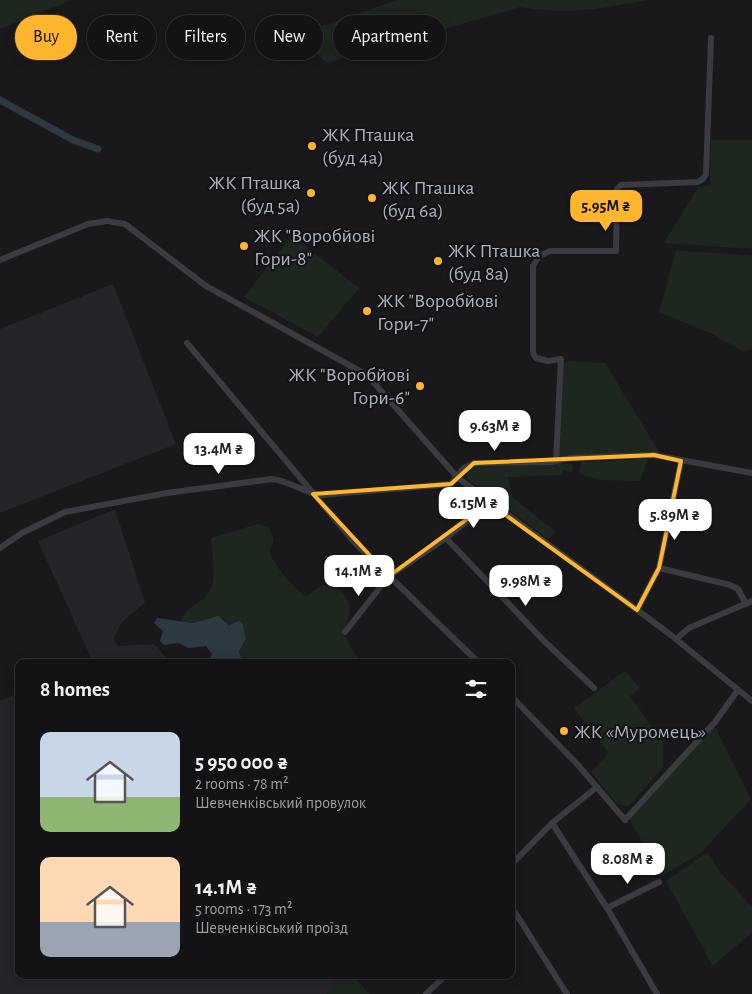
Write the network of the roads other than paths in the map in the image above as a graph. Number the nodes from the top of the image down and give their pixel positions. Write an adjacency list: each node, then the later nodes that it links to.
1 (711, 38): 5 (street)
2 (0, 260): 7 (street)
3 (186, 343): 8 (street)
4 (681, 460): 5 (street); 6 (street); 12 (street)
5 (553, 462): 7 (street)
6 (752, 473)
7 (458, 478): 8 (street); 9 (street)
8 (313, 494): 11 (street); 13 (street)
9 (489, 503): 10 (street); 15 (street)
10 (446, 538): 13 (street); 19 (street)
11 (0, 548)
12 (659, 568): 14 (street); 15 (street)
13 (389, 576): 16 (street); 18 (street)
14 (749, 602): 17 (street)
15 (637, 610): 17 (street)
16 (345, 632)
17 (676, 639): 20 (street)
18 (475, 659)
19 (594, 688)
20 (738, 690): 22 (street); 23 (street)
21 (515, 700): 23 (street)
22 (752, 701)
23 (597, 787): 24 (street)
24 (552, 822): 25 (street); 27 (street)
25 (515, 861)
26 (659, 882): 27 (street)
27 (607, 908): 32 (street)
28 (515, 912): 31 (street)
29 (442, 979): 30 (street)
30 (426, 994)
31 (567, 994)
32 (657, 994)

